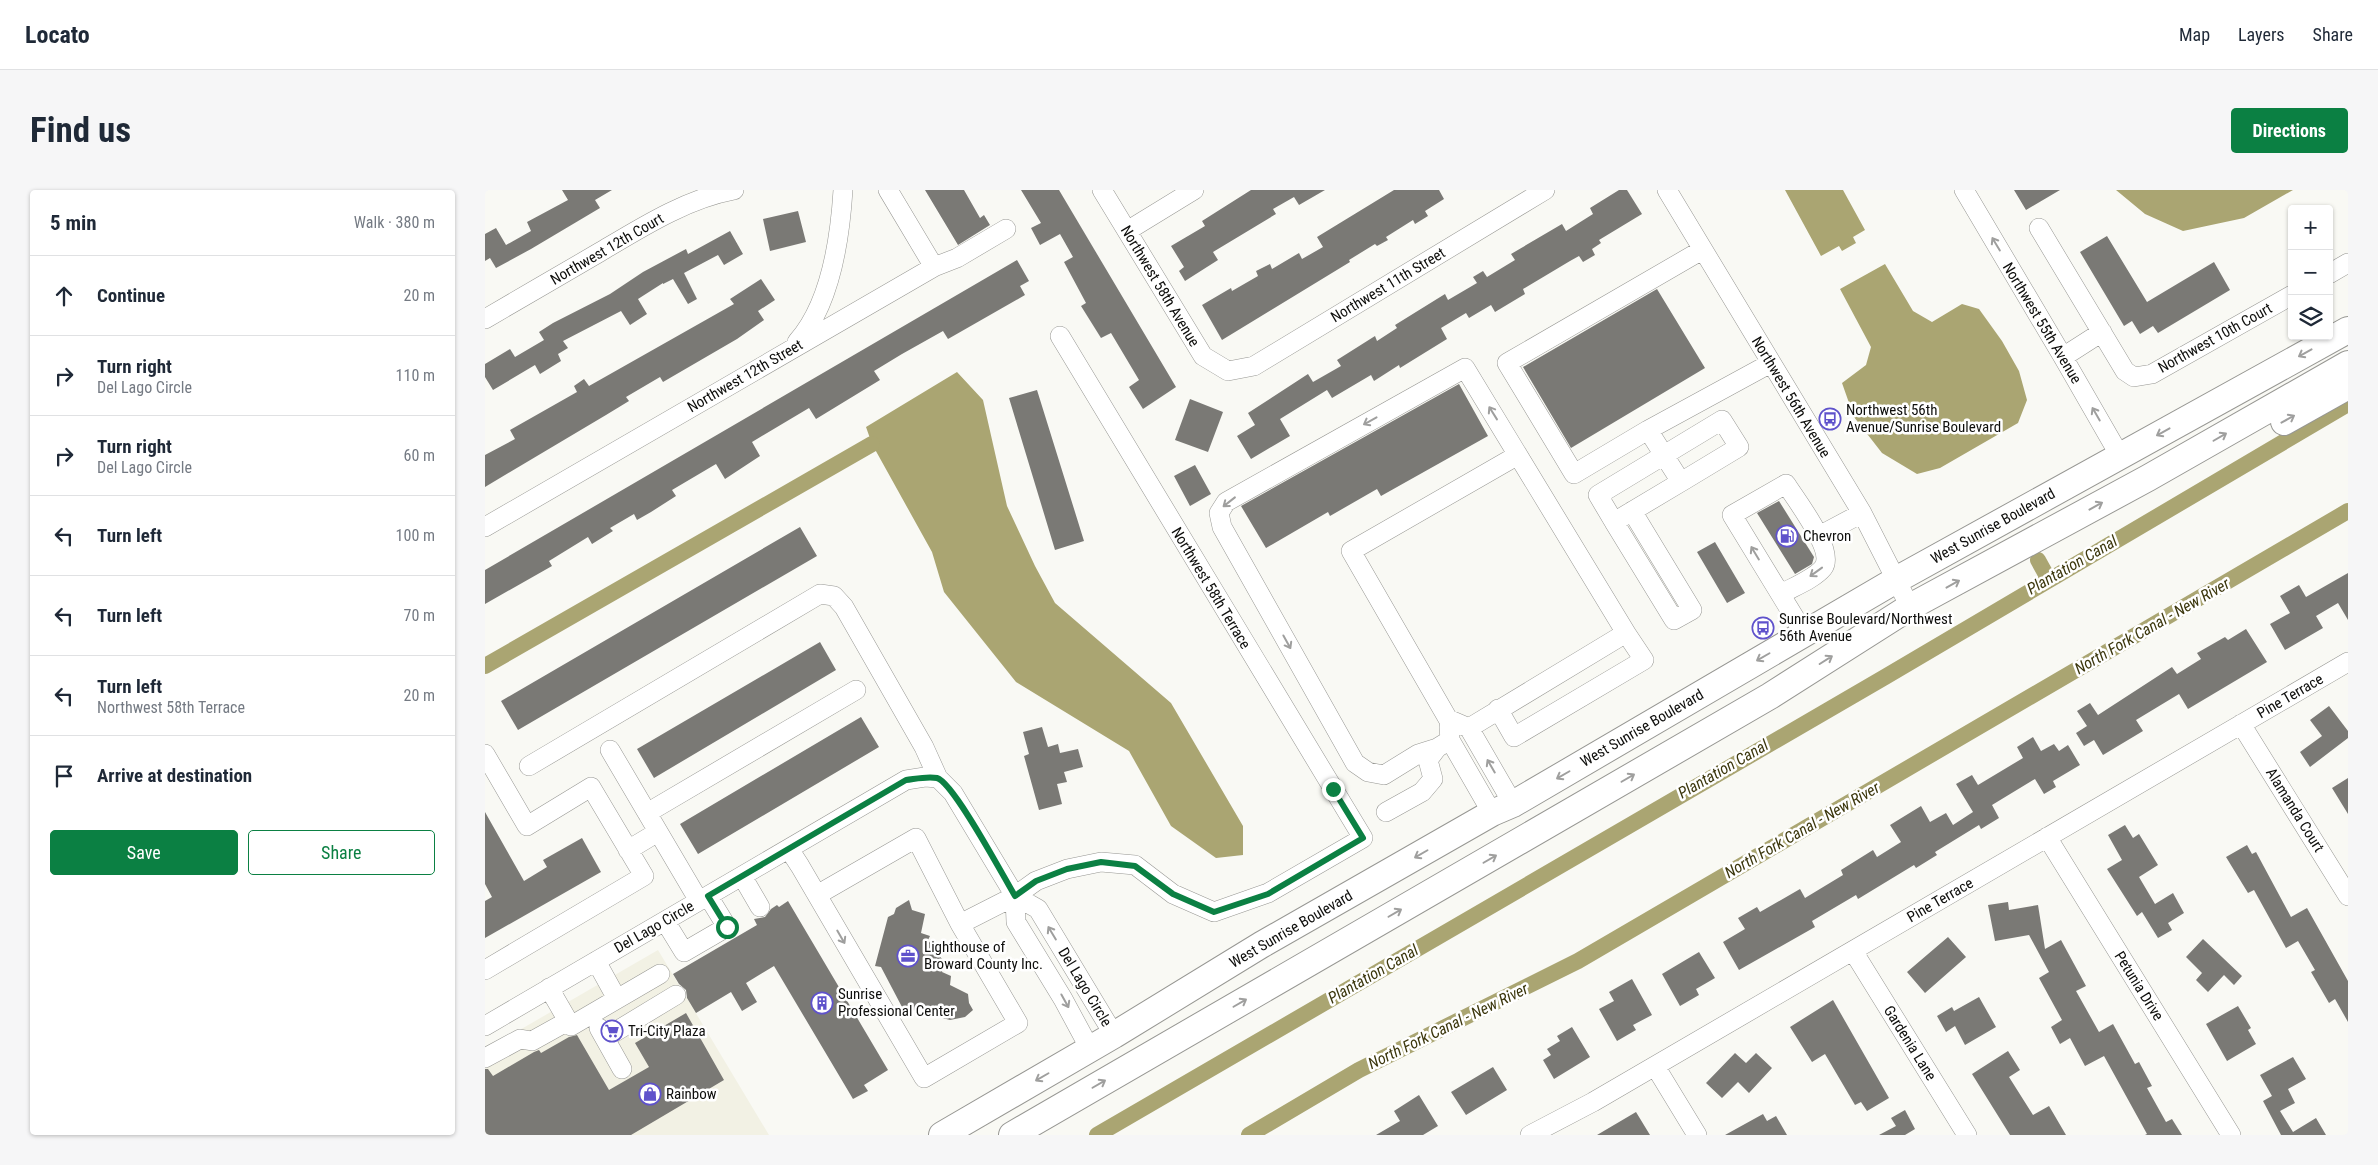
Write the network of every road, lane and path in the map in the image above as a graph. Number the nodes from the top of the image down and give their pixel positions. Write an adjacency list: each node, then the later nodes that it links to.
1 (734, 190): 17 (street, Northwest 12th Court)
2 (843, 190): 21 (street)
3 (889, 190): 14 (street)
4 (1102, 190): 11 (street, Northwest 58th Avenue)
5 (1194, 190): 11 (street)
6 (1545, 190): 25 (street, Northwest 11th Street)
7 (1667, 190): 12 (street, Northwest 56th Avenue)
8 (1963, 190): 22 (street, Northwest 55th Avenue, one-way to 8)
9 (2039, 228): 19 (street, Northwest 10th Court)
10 (1006, 229): 14 (street, Northwest 12th Street)
11 (1127, 231): 25 (street, Northwest 58th Avenue)
12 (1702, 250): 23 (street, Northwest 56th Avenue); 27 (street)
13 (2348, 263): 15 (street)
14 (934, 267): 21 (street, Northwest 12th Street)
15 (2333, 272)
16 (2288, 297): 19 (street, Northwest 10th Court)
17 (485, 319)
18 (2348, 330): 30 (highway, West Sunrise Boulevard, one-way to 30)
19 (2102, 332): 22 (street)
20 (1060, 336): 64 (street, Northwest 58th Terrace)
21 (791, 349): 36 (street, Northwest 12th Street)
22 (2063, 357): 30 (street, Northwest 55th Avenue, one-way to 22)
23 (1771, 363): 27 (street); 34 (street, Northwest 56th Avenue)
24 (2348, 364): 31 (highway, West Sunrise Boulevard, one-way to 24)
25 (1229, 371)
26 (2348, 386): 31 (highway, one-way to 26)
27 (1648, 430): 29 (street)
28 (1518, 455): 41 (street); 46 (street); 49 (street, one-way to 49)
29 (1664, 455): 32 (street); 32 (street); 35 (street)
30 (2120, 456): 38 (highway, West Sunrise Boulevard)
31 (2148, 478): 40 (highway, West Sunrise Boulevard, one-way to 31)
32 (1681, 482): 33 (street)
33 (1632, 511): 35 (street); 35 (street)
34 (1862, 513): 37 (street); 38 (street, Northwest 56th Avenue)
35 (1614, 522)
36 (485, 527)
37 (1819, 536): 39 (street, one-way to 39); 39 (street, one-way to 37)
38 (1896, 580): 40 (street, Northwest 56th Avenue); 42 (highway, West Sunrise Boulevard)
39 (1781, 594): 42 (street)
40 (1910, 607): 62 (highway, West Sunrise Boulevard, one-way to 40)
41 (1626, 633): 45 (street); 45 (street)
42 (1805, 634): 54 (highway, West Sunrise Boulevard, one-way to 54)
43 (2348, 662): 47 (street, Pine Terrace)
44 (856, 690): 56 (street)
45 (1499, 709): 48 (street)
46 (1448, 719): 48 (street); 49 (street)
47 (2241, 724): 58 (street, Pine Terrace); 65 (street, Alamanda Court)
48 (1469, 728): 54 (street, one-way to 48)
49 (1444, 744): 54 (street); 55 (street)
50 (610, 750): 56 (street)
51 (485, 754): 60 (street)
52 (529, 766): 53 (street)
53 (938, 778): 59 (street, Del Lago Circle); 64 (street, Del Lago Circle)
54 (1502, 808): 62 (highway); 70 (highway, West Sunrise Boulevard, one-way to 70)
55 (1386, 812)
56 (647, 813): 57 (street)
57 (658, 832): 60 (street); 66 (street)
58 (2047, 837): 71 (street, Pine Terrace); 94 (street, Petunia Drive)
59 (789, 849): 61 (street, Del Lago Circle); 63 (street)
60 (628, 850): 73 (street)
61 (742, 876): 66 (street, Del Lago Circle); 67 (street)
62 (1432, 892): 85 (highway, West Sunrise Boulevard, one-way to 62)
63 (817, 895): 69 (street); 69 (street, one-way to 69)
64 (1015, 896): 69 (street); 81 (street, Del Lago Circle, one-way to 64); 83 (street, Del Lago Circle, one-way to 83)
65 (2348, 896)
66 (704, 898): 68 (street, Del Lago Circle); 68 (street)
67 (760, 907)
68 (665, 921): 72 (street, Del Lago Circle)
69 (960, 924)
70 (1261, 945): 81 (highway, West Sunrise Boulevard); 85 (highway)
71 (1853, 951): 86 (street, Pine Terrace); 93 (street, Gardenia Lane)
72 (595, 961): 75 (street, Del Lago Circle); 77 (street)
73 (485, 970)
74 (660, 974): 77 (street)
75 (549, 988): 79 (street); 80 (street, Del Lago Circle)
76 (676, 995): 82 (street)
77 (617, 999): 78 (street)
78 (591, 1014): 79 (street); 82 (street)
79 (568, 1021): 84 (street)
80 (485, 1026)
81 (1114, 1035): 83 (highway, West Sunrise Boulevard); 89 (highway)
82 (605, 1038): 87 (street)
83 (1090, 1049): 88 (highway, West Sunrise Boulevard, one-way to 88)
84 (485, 1058)
85 (1137, 1062): 90 (highway, West Sunrise Boulevard, one-way to 85)
86 (1655, 1066): 91 (street, Pine Terrace); 92 (street)
87 (622, 1069)
88 (941, 1135)
89 (977, 1135)
90 (1012, 1135)
91 (1529, 1135)
92 (1697, 1135)
93 (1967, 1135)
94 (2231, 1135)

